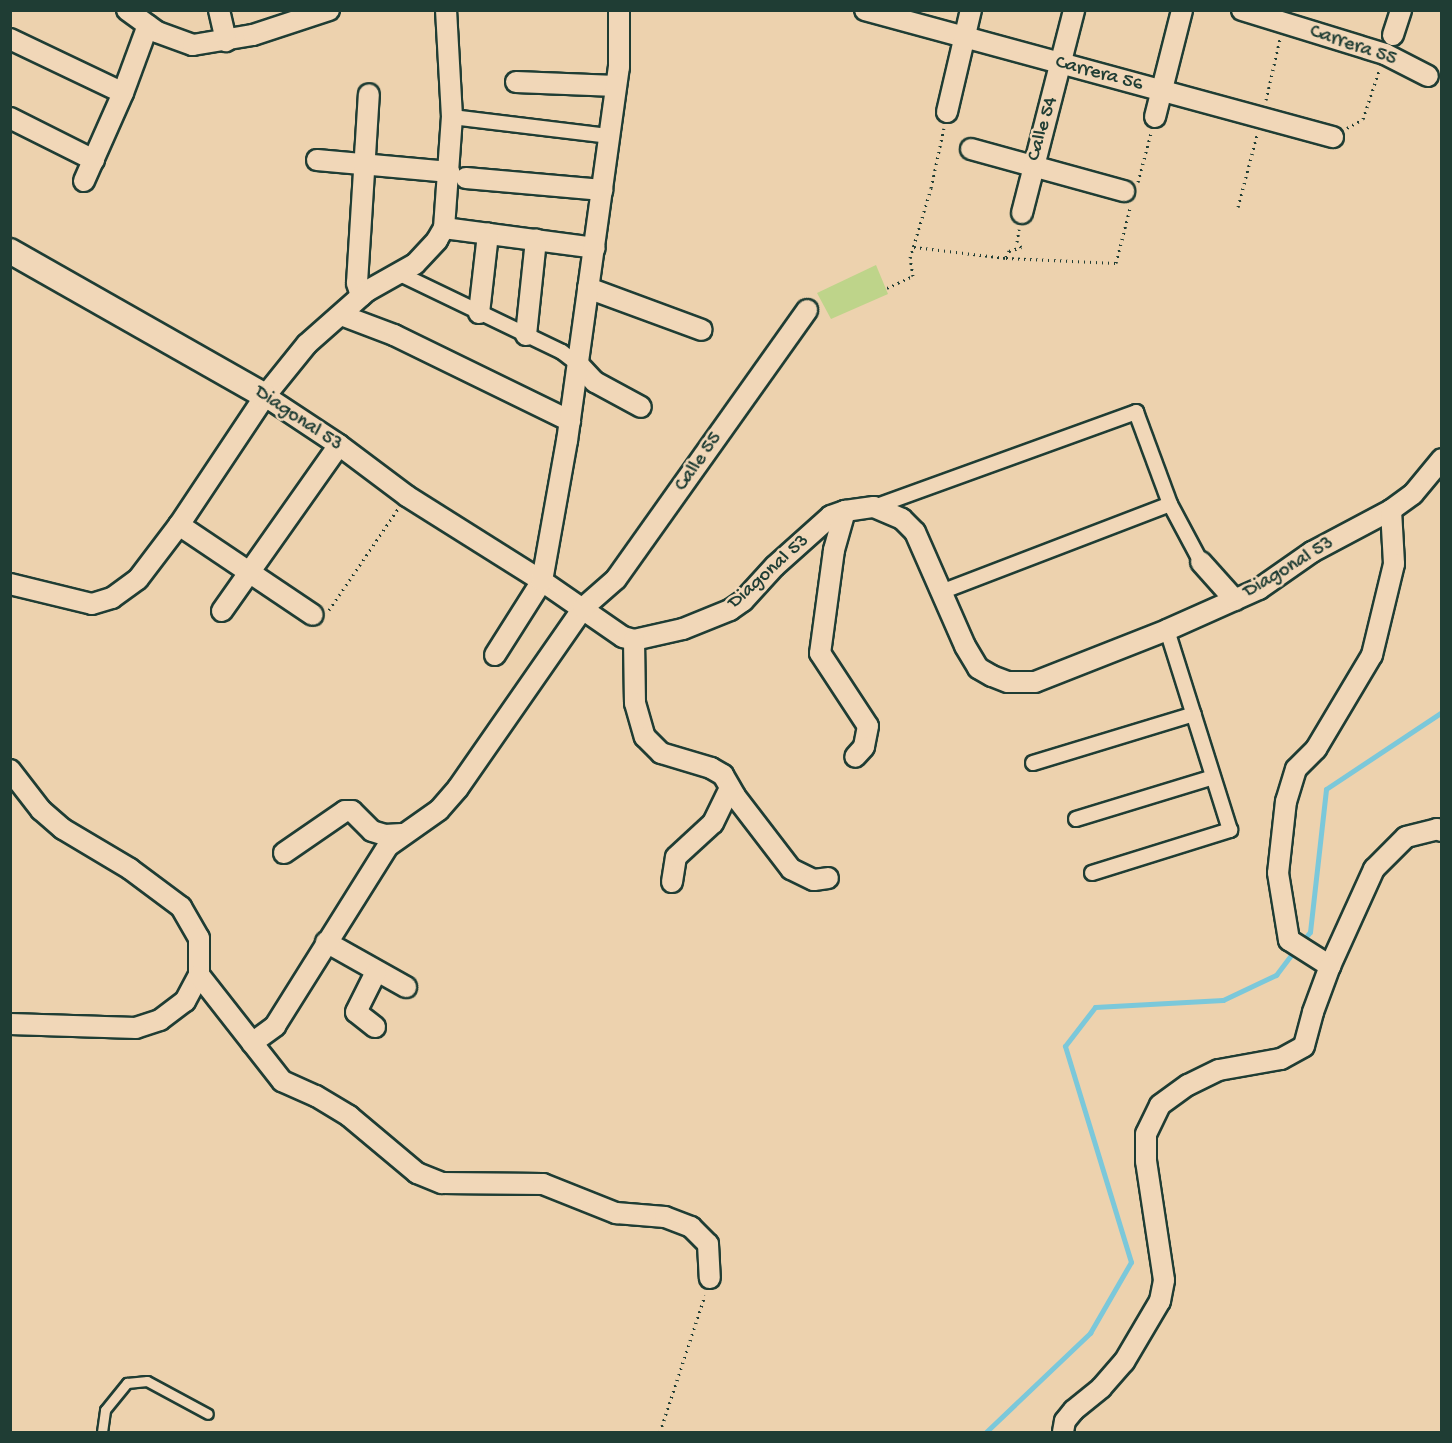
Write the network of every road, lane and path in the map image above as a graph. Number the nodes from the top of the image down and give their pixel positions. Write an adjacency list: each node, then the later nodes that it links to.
1 (219, 10): 16 (street)
2 (329, 10): 16 (street)
3 (446, 10): 26 (street)
4 (619, 10): 21 (street)
5 (865, 10): 14 (street, Carrera 56)
6 (971, 10): 14 (street)
7 (1074, 10): 18 (street, Calle 54)
8 (1182, 10): 22 (street)
9 (1242, 10): 12 (street, Carrera 55)
10 (1401, 10): 17 (street)
11 (128, 11): 13 (street)
12 (1286, 16): 17 (street, Carrera 55)
13 (148, 26): 16 (street); 23 (street)
14 (964, 37): 18 (street, Carrera 56); 25 (street)
15 (10, 39): 23 (street)
16 (226, 41)
17 (1389, 44): 19 (street, Carrera 55); 29 (path)
18 (1061, 63): 22 (street, Carrera 56); 35 (street, Calle 54)
19 (1428, 76)
20 (516, 82): 21 (street)
21 (616, 86): 30 (street)
22 (1161, 90): 27 (street); 31 (street, Carrera 56)
23 (123, 93): 33 (street)
24 (369, 94): 36 (street)
25 (947, 112): 45 (path)
26 (452, 117): 30 (street); 37 (street)
27 (1155, 117): 40 (path)
28 (10, 118): 33 (street)
29 (1363, 119)
30 (608, 136): 39 (street)
31 (1333, 137)
32 (971, 149): 35 (street)
33 (94, 160): 38 (street)
34 (317, 160): 36 (street)
35 (1033, 164): 40 (street); 41 (street, Calle 54)
36 (365, 165): 37 (street); 52 (street)
37 (457, 175): 39 (street); 42 (street)
38 (84, 181)
39 (602, 190): 46 (street)
40 (1130, 194): 48 (path)
41 (1022, 213): 48 (path)
42 (444, 228): 43 (street); 49 (street)
43 (488, 234): 44 (street); 54 (street)
44 (536, 240): 46 (street); 57 (street)
45 (914, 247): 48 (path); 51 (path)
46 (595, 248): 50 (street)
47 (10, 251): 59 (street, Diagonal 53)
48 (1006, 258)
49 (400, 274): 52 (street); 54 (street)
50 (588, 288): 56 (street); 58 (street)
51 (887, 288)
52 (361, 296): 55 (street)
53 (807, 310): 76 (street, Calle 55)
54 (480, 313): 57 (street)
55 (341, 315): 59 (street); 61 (street)
56 (702, 330)
57 (526, 335): 58 (street)
58 (578, 364): 60 (street); 61 (street)
59 (265, 396): 62 (street, Diagonal 53); 69 (street)
60 (641, 407)
61 (570, 420): 72 (street)
62 (339, 445): 64 (street, Diagonal 53); 71 (street)
63 (1442, 459): 67 (street, Diagonal 53)
64 (407, 496): 72 (street, Diagonal 53); 78 (path)
65 (1170, 504): 66 (street); 70 (street); 74 (street)
66 (874, 507): 68 (street, Diagonal 53); 74 (street, Diagonal 53)
67 (1391, 510): 75 (street, Diagonal 53); 96 (street)
68 (845, 511): 80 (street, Diagonal 53); 83 (street)
69 (179, 525): 71 (street); 73 (street)
70 (1201, 562): 75 (street)
71 (248, 574): 77 (street); 78 (street)
72 (542, 581): 76 (street, Diagonal 53); 81 (street)
73 (10, 584)
74 (941, 592): 79 (street, Diagonal 53)
75 (1235, 600): 79 (street, Diagonal 53)
76 (583, 608): 80 (street, Diagonal 53); 90 (street, Calle 55)
77 (222, 611)
78 (314, 615)
79 (1167, 630): 82 (street)
80 (634, 640): 87 (street)
81 (495, 655)
82 (1194, 714): 84 (street); 86 (street)
83 (855, 757)
84 (1033, 763)
85 (10, 770): 98 (street)
86 (1213, 777): 88 (street); 92 (street)
87 (730, 788): 93 (street); 94 (street)
88 (1076, 819)
89 (1442, 831): 96 (street)
90 (402, 834): 91 (street); 95 (street, Calle 55)
91 (284, 853)
92 (1092, 873)
93 (828, 878)
94 (672, 882)
95 (326, 942): 97 (street); 102 (street, Calle 55)
96 (1322, 961): 107 (street)
97 (376, 972): 99 (street); 101 (street)
98 (199, 975): 100 (street); 102 (street)
99 (406, 987)
100 (10, 1024)
101 (375, 1027)
102 (252, 1043): 103 (street)
103 (710, 1278): 106 (path)
104 (208, 1414): 105 (lane)
105 (102, 1432)
106 (660, 1432)
107 (1064, 1432)

